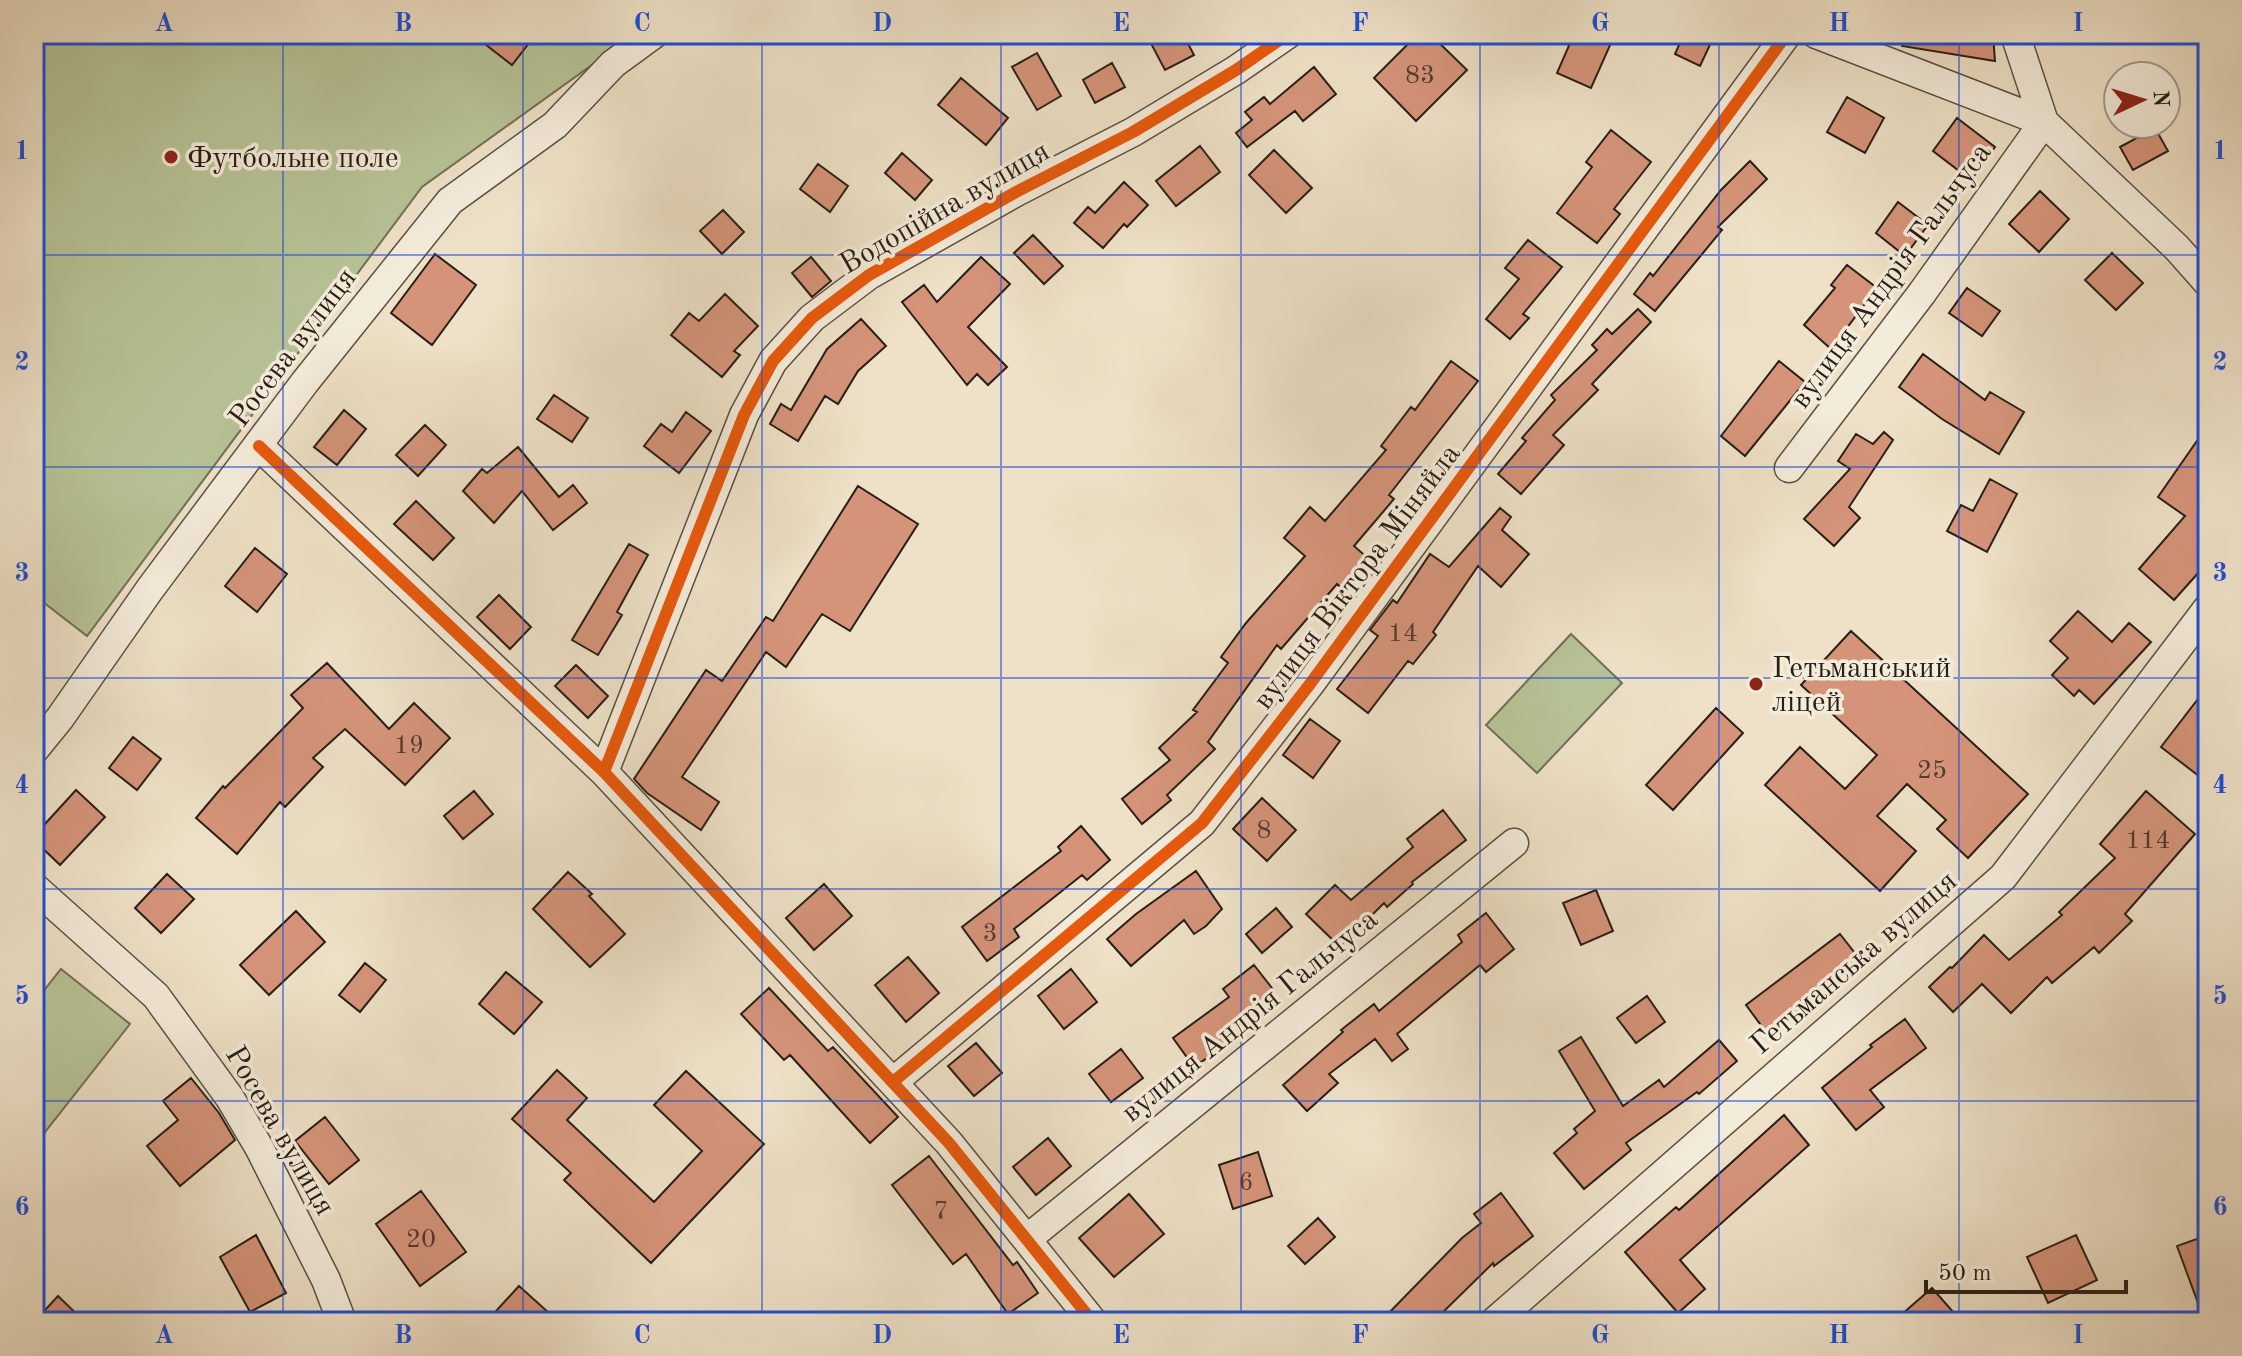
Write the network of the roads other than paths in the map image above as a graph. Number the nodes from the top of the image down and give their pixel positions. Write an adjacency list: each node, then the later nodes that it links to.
1 (654, 34): 8 (street, Росева вулиця)
2 (1288, 34): 12 (street, Водопійна вулиця)
3 (1787, 34): 15 (street, вулиця Віктора Міняйла)
4 (1816, 34): 6 (street)
5 (2015, 34): 6 (street)
6 (2044, 122): 7 (street); 9 (street, вулиця Андрія Гальчуса)
7 (2208, 283)
8 (259, 446): 11 (street, Росева вулиця); 12 (street)
9 (1789, 468)
10 (2208, 608): 19 (street, Гетьманська вулиця)
11 (34, 750)
12 (604, 772): 15 (street)
13 (1514, 843): 16 (street, вулиця Андрія Гальчуса)
14 (34, 887): 17 (street, Росева вулиця)
15 (893, 1082): 16 (street)
16 (1027, 1239): 18 (street)
17 (342, 1322)
18 (1093, 1322)
19 (1494, 1322)

